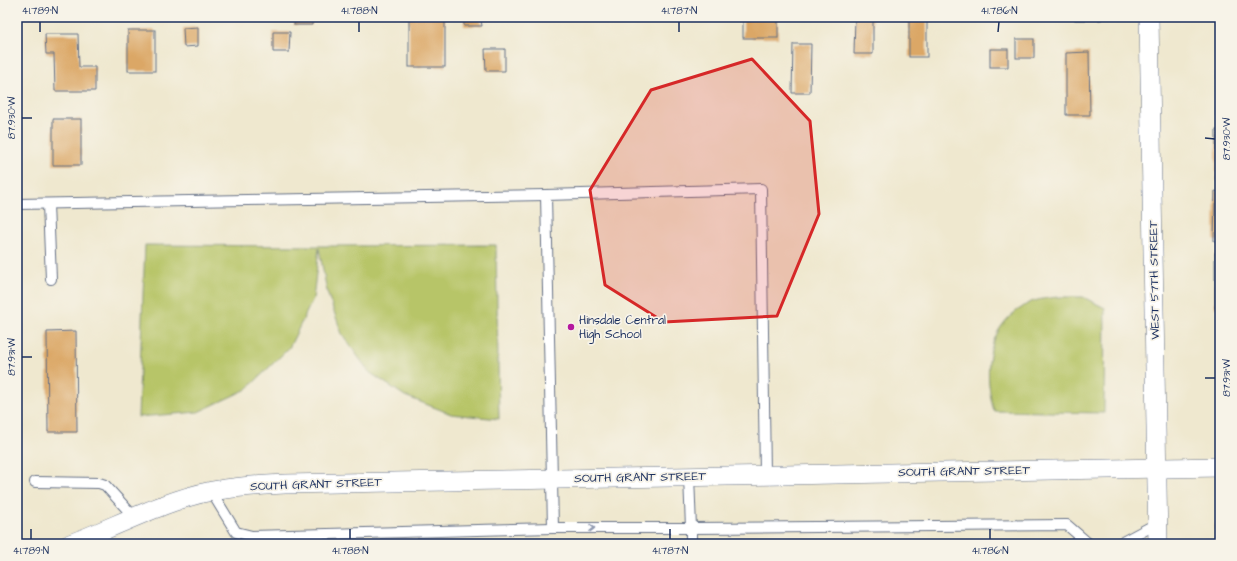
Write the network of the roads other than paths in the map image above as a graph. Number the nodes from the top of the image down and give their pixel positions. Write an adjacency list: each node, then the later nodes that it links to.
1 (1149, 17): 7 (street, WEST 57TH STREET)
2 (546, 195): 4 (lane); 8 (lane); 10 (lane)
3 (17, 204): 4 (lane)
4 (48, 204): 5 (lane)
5 (51, 279)
6 (1220, 466): 7 (street, SOUTH GRANT STREET)
7 (1157, 468): 8 (street, SOUTH GRANT STREET); 14 (street, WEST 57TH STREET)
8 (765, 475): 9 (street, SOUTH GRANT STREET)
9 (689, 476): 10 (street, SOUTH GRANT STREET); 16 (lane)
10 (552, 479): 12 (street, SOUTH GRANT STREET); 15 (lane)
11 (35, 482): 13 (lane)
12 (211, 491): 13 (street, SOUTH GRANT STREET); 15 (lane)
13 (135, 518): 17 (street, SOUTH GRANT STREET)
14 (1158, 523): 20 (lane); 21 (street, WEST 57TH STREET)
15 (553, 528): 16 (lane, one-way to 16)
16 (690, 528): 18 (lane); 19 (lane)
17 (70, 544)
18 (691, 544)
19 (1089, 544)
20 (1119, 544)
21 (1158, 544)

